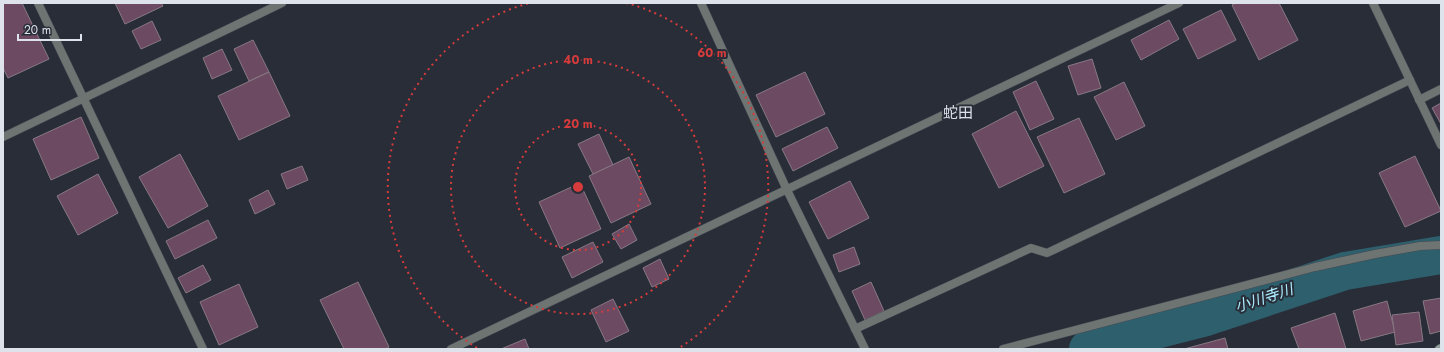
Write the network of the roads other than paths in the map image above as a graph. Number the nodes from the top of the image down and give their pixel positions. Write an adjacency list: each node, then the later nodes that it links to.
1 (38, 3): 8 (street)
2 (282, 3): 8 (street)
3 (701, 3): 12 (street)
4 (1179, 3): 12 (street)
5 (1373, 3): 6 (street)
6 (1410, 80): 9 (street); 14 (street)
7 (1441, 89): 9 (street)
8 (83, 99): 10 (street); 15 (street)
9 (1419, 100): 11 (street)
10 (3, 137)
11 (1441, 145)
12 (787, 190): 14 (street); 16 (street)
13 (1441, 245): 18 (street)
14 (855, 329): 17 (street)
15 (202, 349)
16 (451, 349)
17 (865, 349)
18 (1003, 349)

